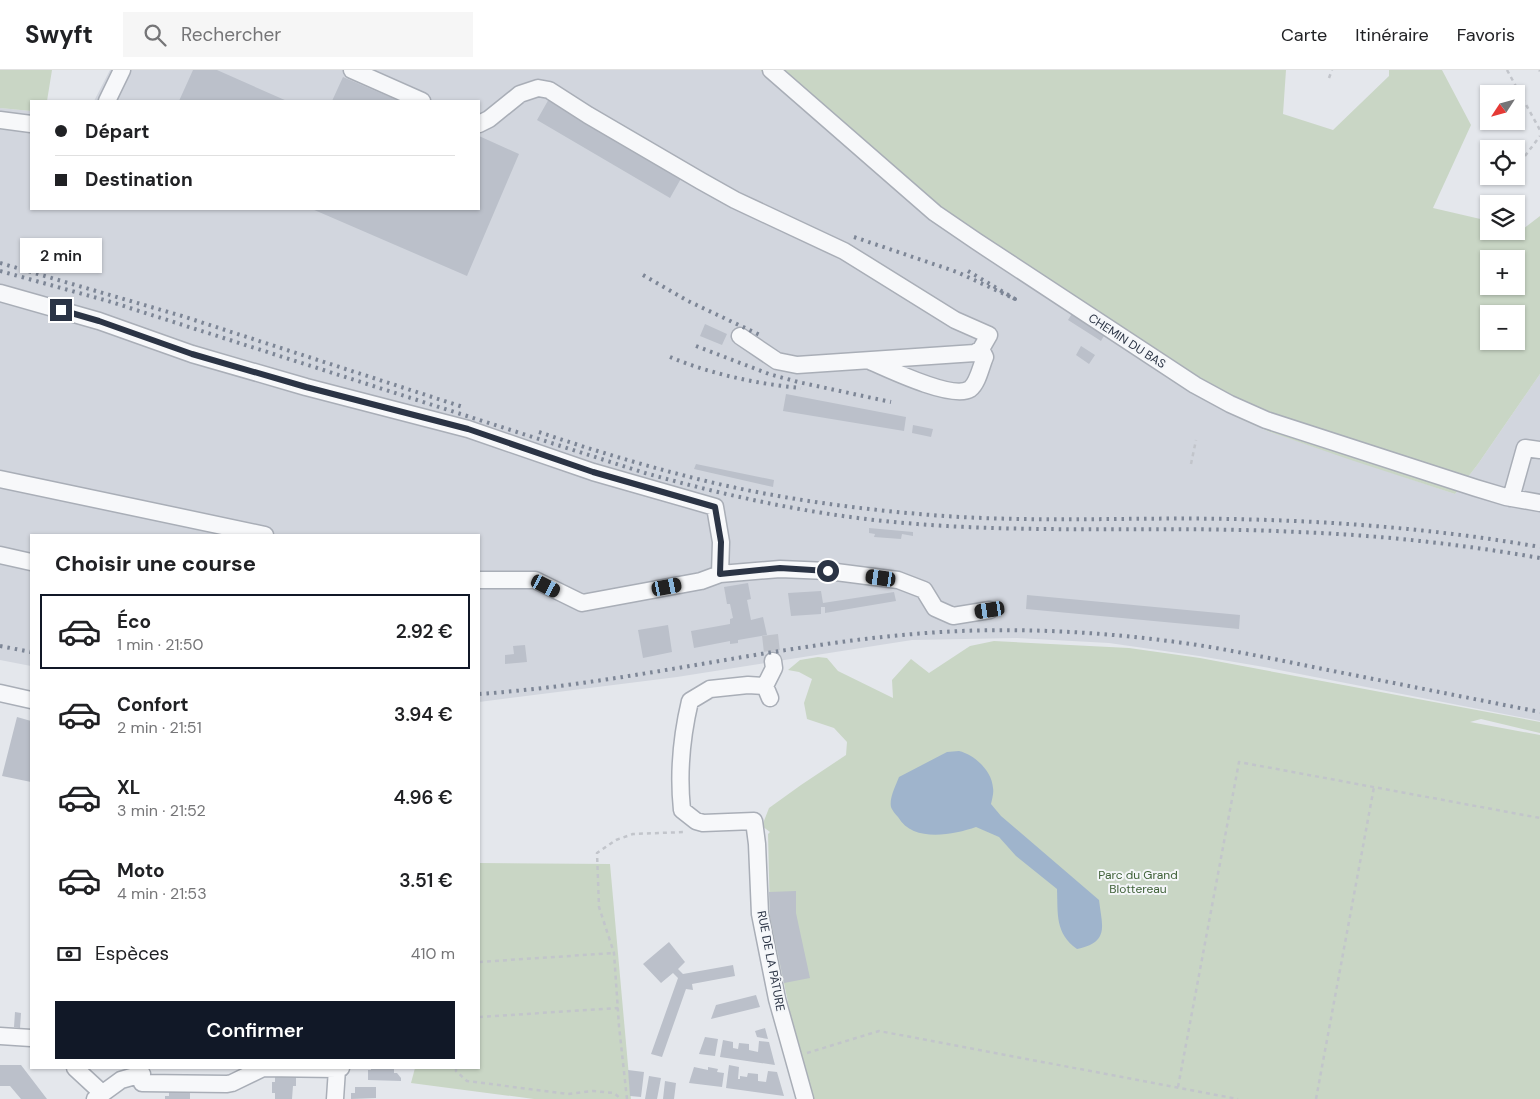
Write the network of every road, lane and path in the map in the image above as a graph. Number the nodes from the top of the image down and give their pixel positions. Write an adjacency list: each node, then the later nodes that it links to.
1 (122, 70): 7 (street)
2 (352, 70): 8 (street)
3 (771, 70): 23 (street, CHEMIN DU BAS)
4 (1332, 70): 6 (path)
5 (1506, 70): 12 (path)
6 (1329, 78)
7 (107, 100)
8 (420, 100)
9 (0, 120): 11 (street)
10 (480, 123): 17 (street)
11 (30, 124)
12 (1540, 130)
13 (1540, 136): 14 (path)
14 (1526, 156)
15 (0, 293): 28 (street)
16 (740, 336): 18 (street)
17 (980, 350): 18 (street); 18 (street)
18 (868, 360)
19 (1196, 440): 21 (path)
20 (1540, 450): 23 (street)
21 (1191, 464)
22 (0, 479): 25 (street)
23 (1511, 498): 24 (street, CHEMIN DU BAS)
24 (1540, 503)
25 (260, 534)
26 (0, 555): 27 (street)
27 (30, 562)
28 (720, 574): 29 (street); 30 (street)
29 (480, 580)
30 (990, 610)
31 (773, 662): 36 (street)
32 (0, 694): 33 (street)
33 (30, 700)
34 (1374, 787): 35 (path); 49 (path); 56 (path)
35 (1540, 818)
36 (696, 821): 37 (path); 43 (street, RUE DE LA PÂTURE)
37 (614, 953): 38 (path); 39 (path)
38 (480, 962)
39 (618, 1008): 40 (path); 53 (path)
40 (480, 1017)
41 (0, 1036): 42 (street)
42 (30, 1038)
43 (793, 1058): 49 (path); 54 (street, RUE DE LA PÂTURE)
44 (76, 1069): 50 (street)
45 (261, 1069): 48 (street)
46 (339, 1069): 51 (street)
47 (456, 1069): 52 (path)
48 (142, 1081): 50 (street)
49 (1178, 1087): 55 (path)
50 (99, 1096)
51 (335, 1099)
52 (621, 1099)
53 (627, 1099)
54 (805, 1099)
55 (1238, 1099)
56 (1316, 1099)

